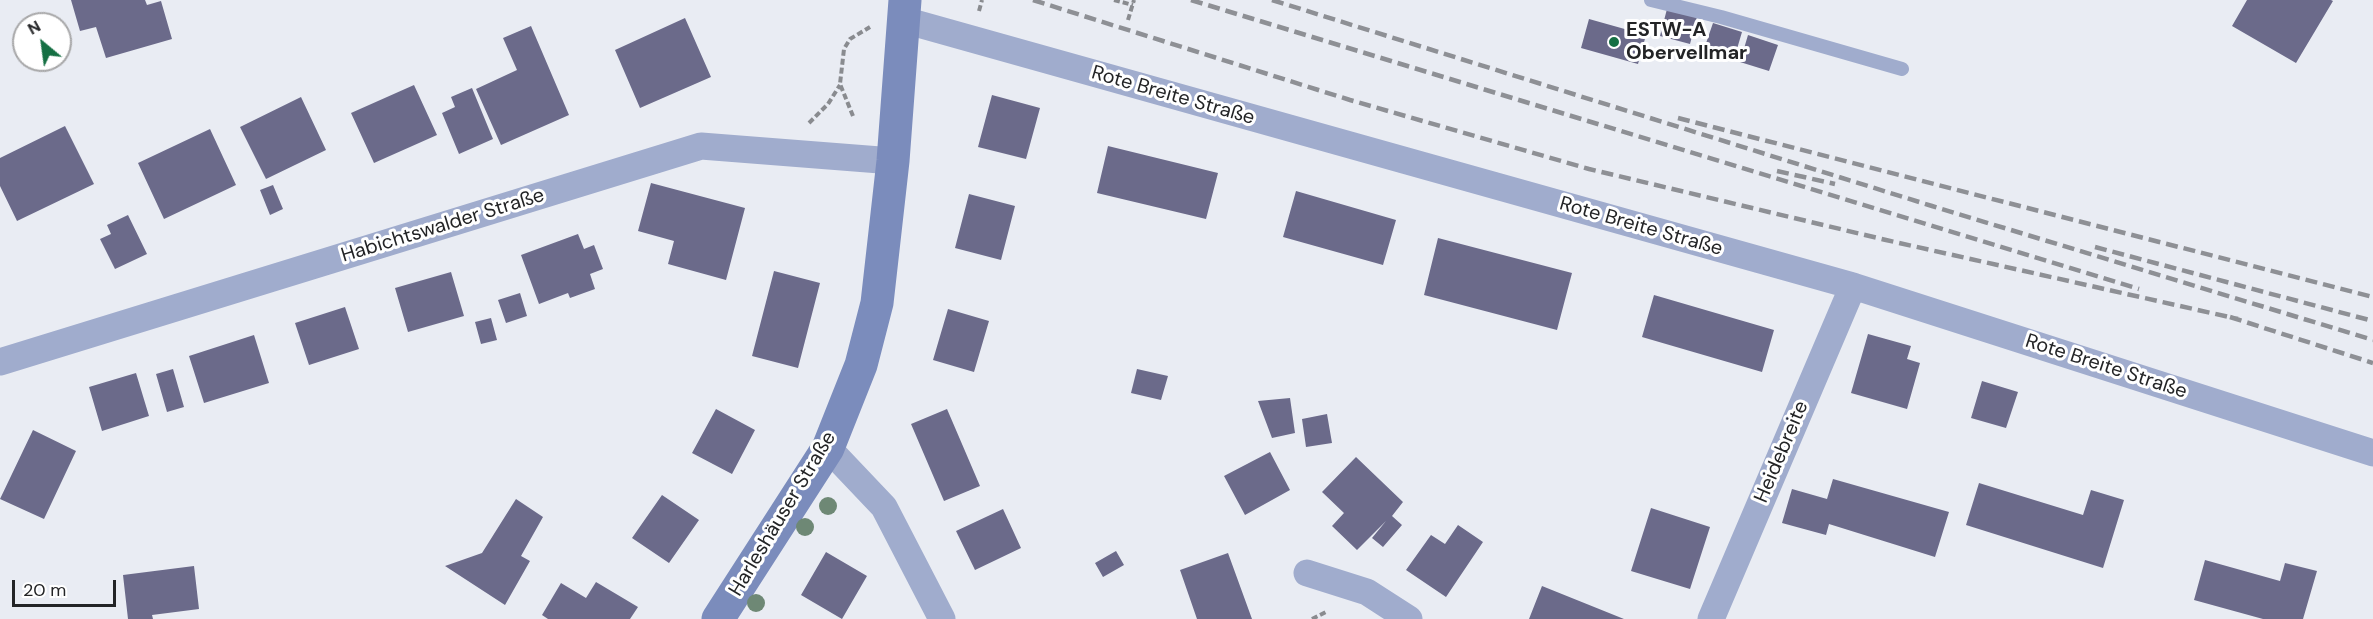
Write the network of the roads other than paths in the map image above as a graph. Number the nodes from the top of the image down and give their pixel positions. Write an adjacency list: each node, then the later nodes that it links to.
1 (1651, 0): 3 (lane)
2 (896, 15): 4 (main road, Harleshäuser Straße); 5 (street, Rote Breite Straße)
3 (1902, 69)
4 (893, 161): 6 (street, Habichtswalder Straße); 7 (main road, Harleshäuser Straße)
5 (1853, 286): 8 (street, Rote Breite Straße); 13 (street, Heidebreite)
6 (0, 362)
7 (828, 448): 10 (main road, Harleshäuser Straße); 11 (street)
8 (2373, 453)
9 (1307, 573): 12 (street)
10 (718, 619)
11 (942, 619)
12 (1409, 619)
13 (1711, 619)

